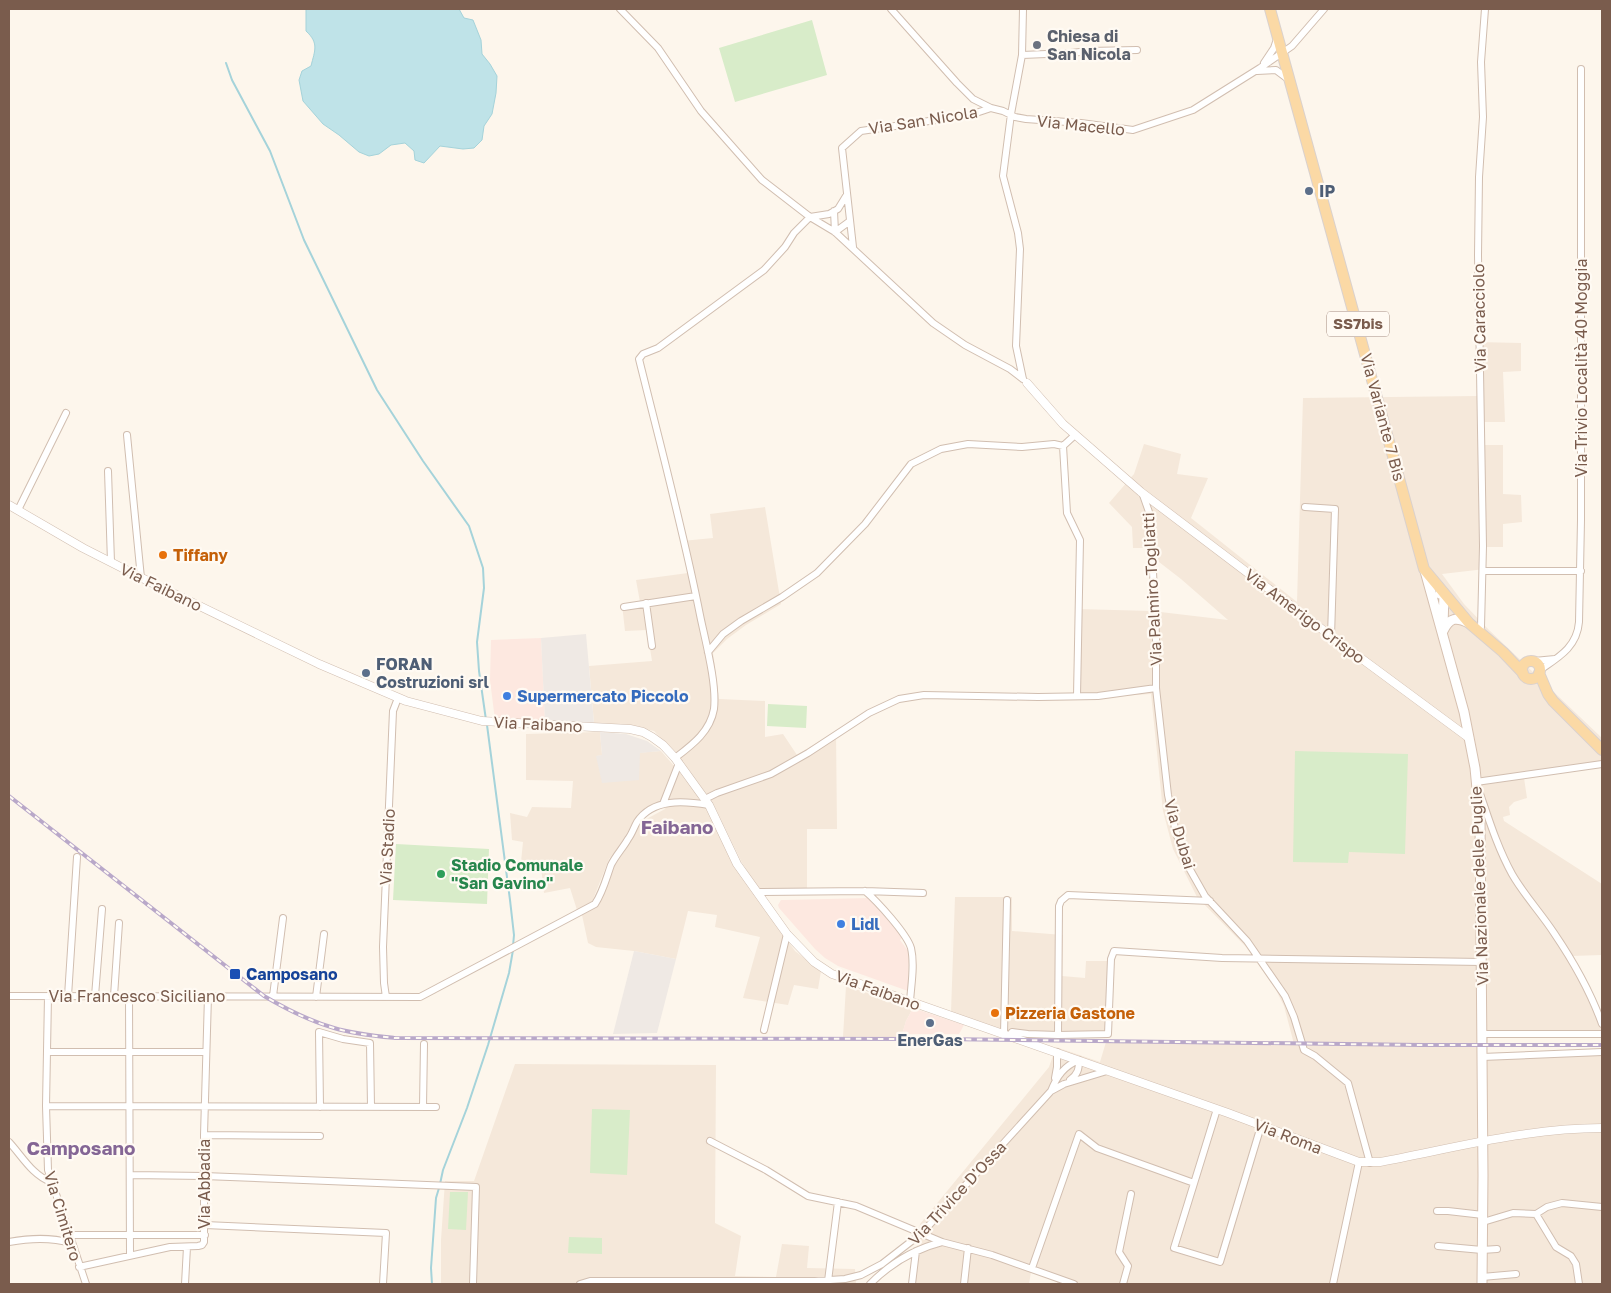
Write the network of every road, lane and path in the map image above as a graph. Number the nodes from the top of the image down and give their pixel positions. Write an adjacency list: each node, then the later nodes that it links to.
1 (620, 9): 18 (street)
2 (891, 9): 14 (street)
3 (1023, 9): 10 (street)
4 (1270, 9): 7 (main road, Via Variante 7 Bis / SS7bis)
5 (1324, 9): 9 (street, Via Macello)
6 (1485, 9): 34 (street, Via Caracciolo)
7 (1278, 38): 9 (main road, Via Variante 7 Bis / SS7bis); 11 (street)
8 (1137, 50): 10 (street)
9 (1282, 52): 11 (street, Via Macello); 13 (main road, Via Variante 7 Bis / SS7bis)
10 (1022, 55): 15 (street)
11 (1258, 69): 13 (street); 15 (street, Via Macello)
12 (1581, 69): 35 (street, Via Trivio Località 40 Moggia)
13 (1290, 80): 33 (main road, Via Variante 7 Bis / SS7bis)
14 (991, 108): 15 (street); 16 (street, Via San Nicola)
15 (1011, 114): 22 (street)
16 (846, 196): 17 (street); 19 (street, Via San Nicola)
17 (834, 211): 18 (street); 20 (street)
18 (810, 217): 20 (street); 38 (street)
19 (850, 221): 20 (street); 21 (street, Via San Nicola)
20 (835, 232): 21 (street)
21 (853, 247): 22 (street)
22 (1025, 381): 25 (street, Via Amerigo Crispo)
23 (66, 413): 31 (street)
24 (127, 435): 36 (street)
25 (1075, 435): 26 (street); 28 (street, Via Amerigo Crispo)
26 (1063, 446): 47 (street); 55 (street)
27 (108, 471): 32 (street)
28 (1141, 492): 45 (street, Via Amerigo Crispo); 53 (street, Via Palmiro Togliatti)
29 (9, 505): 31 (street, Via Faibano)
30 (1304, 507): 45 (street)
31 (18, 510): 32 (street, Via Faibano)
32 (111, 562): 36 (street, Via Faibano)
33 (1424, 569): 37 (main road, Via Variante 7 Bis / SS7bis); 39 (main road, Via Nazionale delle Puglie)
34 (1483, 571): 35 (street); 43 (street, Via Caracciolo)
35 (1581, 571): 49 (street, Via Trivio Località 40 Moggia)
36 (141, 578): 56 (street, Via Faibano)
37 (1444, 594): 39 (main road); 42 (main road, Via Variante 7 Bis / SS7bis); 44 (main road, Via Nazionale delle Puglie)
38 (696, 596): 40 (street); 47 (street)
39 (1433, 602): 44 (main road, Via Nazionale delle Puglie)
40 (646, 603): 41 (street); 46 (street)
41 (624, 606)
42 (1469, 623): 44 (main road); 48 (main road, Via Variante 7 Bis / SS7bis)
43 (1481, 627)
44 (1442, 634): 57 (main road, Via Nazionale delle Puglie)
45 (1331, 636): 57 (street, Via Amerigo Crispo)
46 (652, 646)
47 (708, 652): 59 (street)
48 (1504, 652): 50 (main road, Via Variante 7 Bis / SS7bis); 52 (main road, Via Variante 7 Bis / SS7bis)
49 (1556, 659): 50 (street); 51 (street, Via Trivio Località 40 Moggia)
50 (1532, 661): 51 (main road, SS7bis); 52 (main road)
51 (1540, 672): 52 (main road); 54 (main road, Via Variante 7 Bis / SS7bis)
52 (1525, 675): 54 (main road, Via Variante 7 Bis / SS7bis)
53 (1157, 688): 55 (street); 69 (street, Via Dubai)
54 (1548, 694): 58 (main road, Via Variante 7 Bis / SS7bis)
55 (1077, 696): 62 (street)
56 (398, 698): 59 (street, Via Faibano); 86 (street, Via Stadio)
57 (1469, 738): 61 (main road, Via Nazionale delle Puglie)
58 (1602, 750)
59 (677, 761): 62 (street, Via Faibano); 63 (street)
60 (1602, 764): 61 (street)
61 (1476, 782): 76 (main road, Via Nazionale delle Puglie); 88 (street)
62 (707, 802): 63 (street); 66 (street, Via Faibano)
63 (663, 804): 86 (street, Via Francesco Siciliano)
64 (77, 857): 79 (street)
65 (865, 891): 66 (street); 67 (street); 87 (street)
66 (757, 892): 74 (street, Via Faibano)
67 (923, 893)
68 (1007, 900): 93 (street)
69 (1210, 901): 75 (street, Via Dubai); 94 (street)
70 (102, 909): 80 (street)
71 (283, 918): 84 (street)
72 (119, 923): 81 (street)
73 (324, 934): 85 (street)
74 (787, 934): 87 (street, Via Faibano); 90 (street)
75 (1259, 958): 76 (street); 94 (street); 123 (street, Via Dubai)
76 (1482, 962): 91 (main road, Via Nazionale delle Puglie)
77 (9, 996): 78 (street, Via Francesco Siciliano)
78 (48, 996): 79 (street, Via Francesco Siciliano); 97 (street, Via Cimitero)
79 (68, 996): 80 (street, Via Francesco Siciliano)
80 (95, 996): 81 (street, Via Francesco Siciliano)
81 (114, 996): 82 (street, Via Francesco Siciliano)
82 (129, 996): 83 (street, Via Francesco Siciliano); 96 (street)
83 (208, 996): 84 (street, Via Francesco Siciliano); 98 (street, Via Abbadia)
84 (273, 996): 85 (street, Via Francesco Siciliano)
85 (316, 997): 86 (street, Via Francesco Siciliano)
86 (386, 997)
87 (910, 1002): 89 (street, Via Faibano)
88 (1602, 1024)
89 (984, 1028): 93 (street, Via Roma)
90 (764, 1030)
91 (1482, 1034): 92 (street); 101 (main road, Via Nazionale delle Puglie)
92 (1602, 1034)
93 (1006, 1035): 94 (street); 99 (street, Via Roma)
94 (1058, 1035)
95 (424, 1044): 112 (street)
96 (130, 1051): 97 (street); 98 (street); 108 (street)
97 (48, 1052): 107 (street, Via Cimitero)
98 (206, 1052): 109 (street, Via Abbadia)
99 (1056, 1052): 102 (street, Via Roma); 104 (street, Via Trivice D'Ossa)
100 (1602, 1052): 101 (street)
101 (1482, 1057): 120 (main road, Via Nazionale delle Puglie)
102 (1079, 1060): 103 (street, Via Roma); 104 (street, Via Trivice D'Ossa); 105 (street, Via Trivice D'Ossa)
103 (1107, 1071): 105 (street, Via Trivice D'Ossa); 114 (street, Via Roma)
104 (1054, 1083): 106 (street, Via Trivice D'Ossa)
105 (1064, 1084): 106 (street, Via Trivice D'Ossa)
106 (1051, 1091): 135 (street, Via Trivice D'Ossa)
107 (46, 1106): 108 (street); 126 (street, Via Cimitero)
108 (130, 1106): 109 (street); 124 (street)
109 (205, 1106): 110 (street); 117 (street, Via Abbadia)
110 (320, 1107): 111 (street); 111 (street)
111 (372, 1107): 112 (street)
112 (423, 1107): 113 (street)
113 (436, 1107)
114 (1216, 1109): 115 (street, Via Roma); 127 (street)
115 (1261, 1126): 122 (street, Via Roma); 127 (street)
116 (1602, 1128): 120 (street, Via Roma)
117 (204, 1136): 118 (street); 125 (street, Via Abbadia)
118 (320, 1136)
119 (710, 1141): 129 (street)
120 (1482, 1141): 123 (street, Via Roma); 133 (main road, Via Nazionale delle Puglie)
121 (9, 1142): 126 (street)
122 (1359, 1162): 123 (street, Via Roma); 165 (street)
123 (1370, 1163)
124 (131, 1175): 125 (street); 137 (street)
125 (204, 1176): 134 (street, Via Abbadia); 158 (street)
126 (51, 1182): 136 (street, Via Cimitero)
127 (1194, 1183): 150 (street)
128 (1131, 1194): 164 (street)
129 (838, 1202): 135 (street); 152 (street)
130 (1602, 1207): 132 (street)
131 (1437, 1211): 133 (street)
132 (1536, 1214): 133 (street); 166 (street)
133 (1483, 1219): 145 (main road, Via Nazionale delle Puglie)
134 (205, 1225): 138 (street, Via Abbadia); 157 (street)
135 (922, 1233): 140 (street); 152 (street, Via Trivice D'Ossa)
136 (69, 1234): 137 (street); 141 (street, Via Cimitero)
137 (130, 1235): 138 (street); 148 (street)
138 (204, 1238): 143 (street, Via Abbadia)
139 (9, 1242): 141 (street)
140 (942, 1242): 144 (street); 147 (street, Via Trivice D'Ossa)
141 (71, 1243): 149 (street, Via Cimitero)
142 (1438, 1246): 145 (street)
143 (187, 1247): 148 (street, Via Abbadia); 156 (street)
144 (968, 1248): 150 (street); 162 (street)
145 (1482, 1250): 146 (street); 153 (main road, Via Nazionale delle Puglie)
146 (1497, 1250)
147 (916, 1251): 160 (street, Via Trivice D'Ossa); 161 (street)
148 (130, 1255): 149 (street, Via Abbadia)
149 (79, 1267): 155 (street, Via Cimitero)
150 (1032, 1268): 163 (street)
151 (1516, 1274): 153 (street)
152 (828, 1281): 154 (street, Via Trivice D'Ossa)
153 (1482, 1281)
154 (712, 1283): 159 (street, Via Trivice D'Ossa)
155 (86, 1284)
156 (186, 1284)
157 (383, 1284)
158 (473, 1284)
159 (580, 1284)
160 (870, 1284)
161 (912, 1284)
162 (964, 1284)
163 (1074, 1284)
164 (1123, 1284)
165 (1333, 1284)
166 (1579, 1284)

